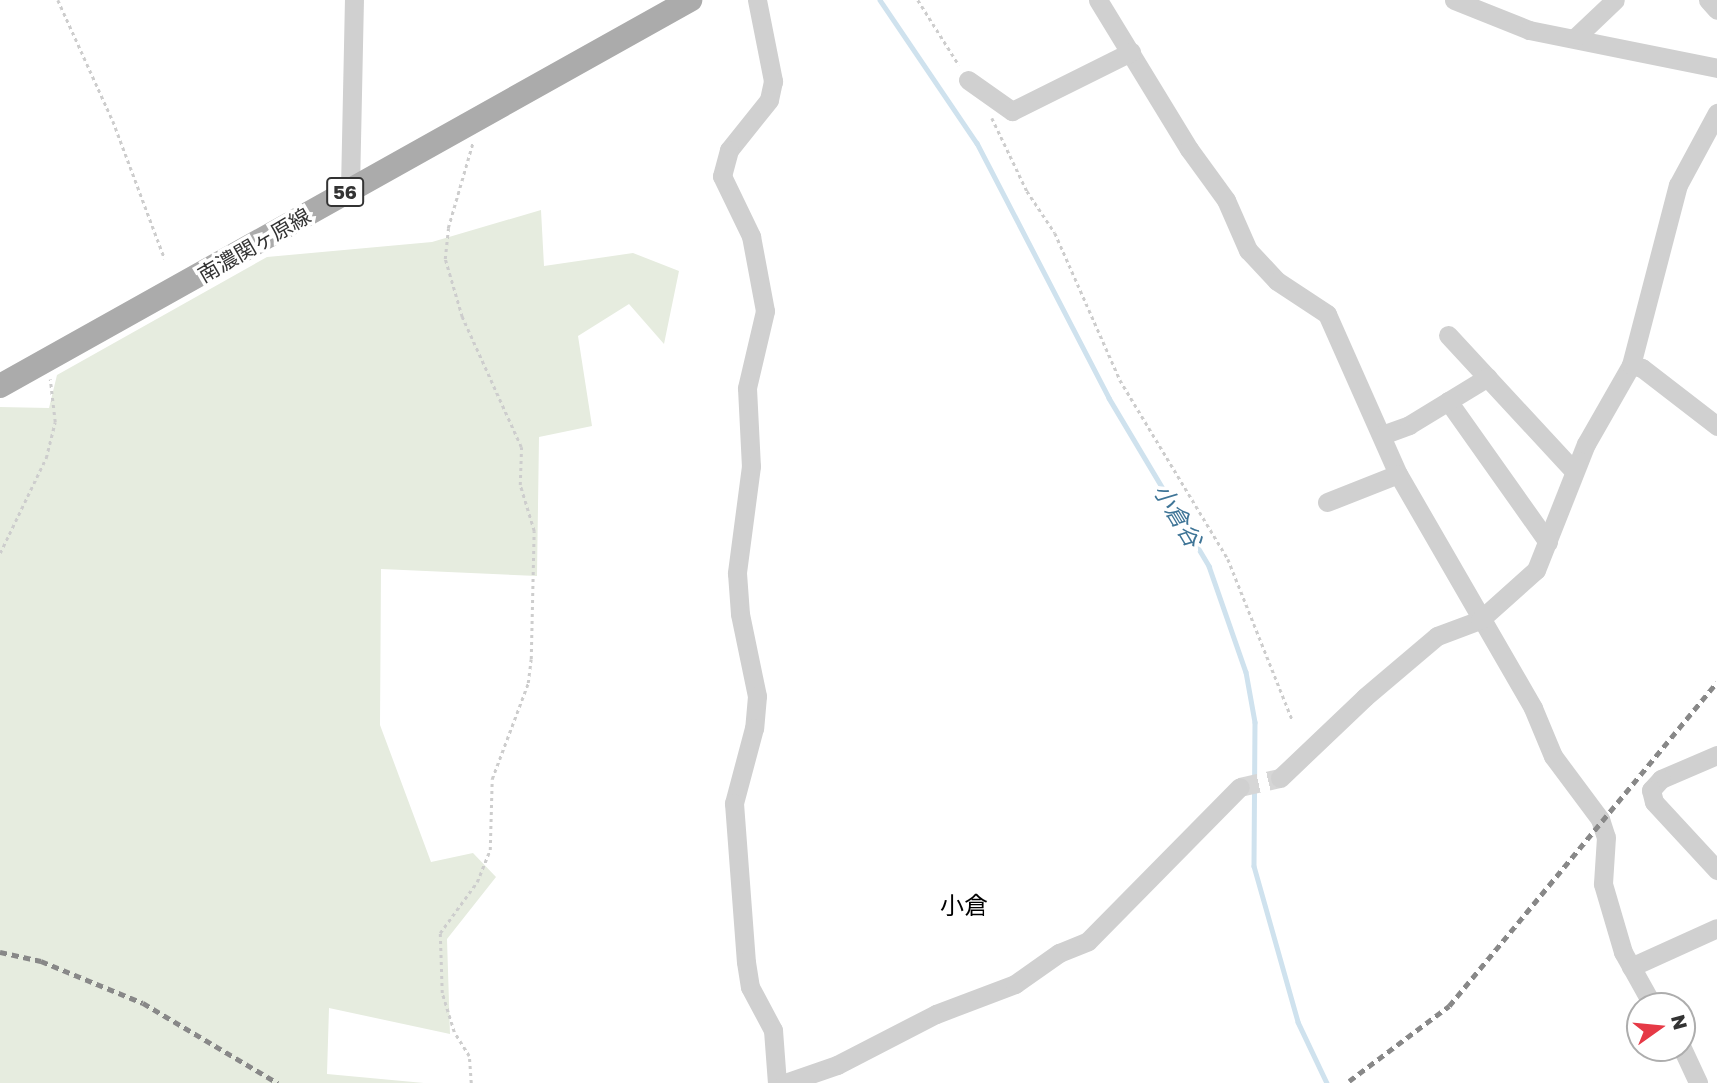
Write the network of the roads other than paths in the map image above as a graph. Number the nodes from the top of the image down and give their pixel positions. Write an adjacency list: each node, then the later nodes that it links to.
1 (354, 0): 14 (street)
2 (690, 0): 14 (main road, 南濃関ヶ原線 / 56)
3 (757, 0): 35 (street)
4 (1098, 0): 10 (street)
5 (1454, 0): 9 (street)
6 (1615, 0): 9 (street)
7 (1708, 0): 8 (street)
8 (1717, 10)
9 (1577, 36): 11 (street)
10 (1130, 52): 12 (street); 21 (street)
11 (1717, 68)
12 (968, 80)
13 (1717, 113): 16 (street)
14 (350, 189): 18 (main road, 南濃関ヶ原線 / 56)
15 (1448, 335): 17 (street)
16 (1631, 365): 20 (street); 22 (street)
17 (1488, 377): 19 (street); 22 (street)
18 (0, 386)
19 (1448, 401): 21 (street); 25 (street)
20 (1717, 426)
21 (1382, 435): 23 (street)
22 (1574, 471): 25 (street)
23 (1398, 474): 24 (street); 26 (street)
24 (1327, 502)
25 (1548, 542): 26 (street)
26 (1480, 620): 28 (street); 32 (street)
27 (1717, 755): 30 (street)
28 (1280, 778)
29 (1240, 787): 36 (street)
30 (1717, 870)
31 (1717, 928): 32 (street)
32 (1631, 967): 33 (street)
33 (1645, 992)
34 (1688, 1062): 37 (street)
35 (777, 1083)
36 (785, 1083)
37 (1698, 1083)

